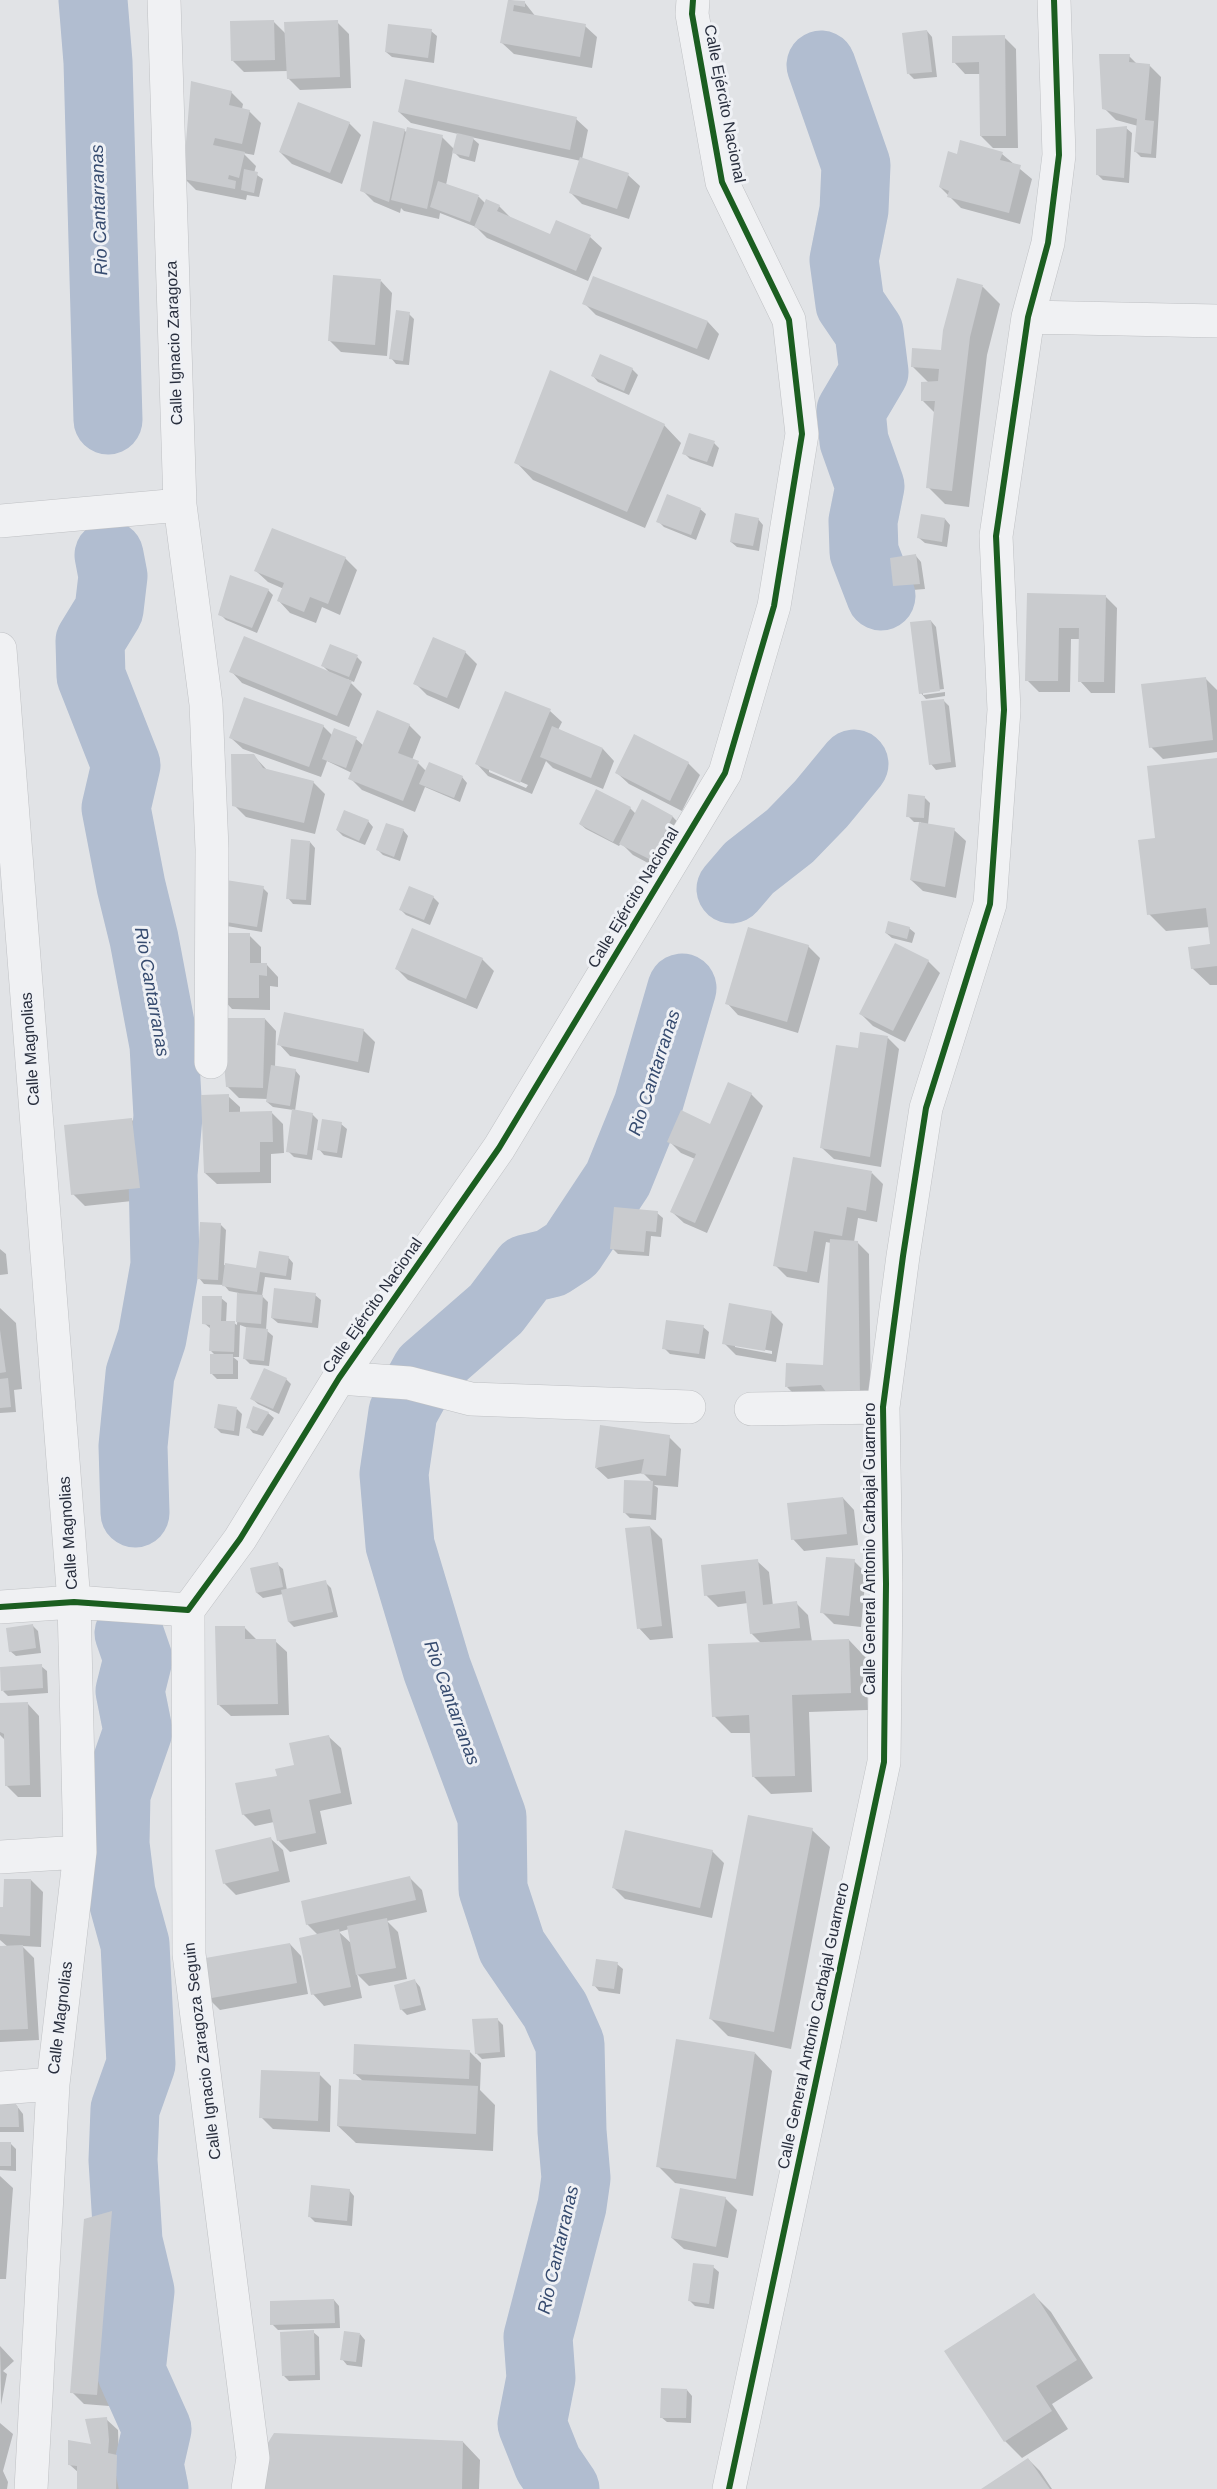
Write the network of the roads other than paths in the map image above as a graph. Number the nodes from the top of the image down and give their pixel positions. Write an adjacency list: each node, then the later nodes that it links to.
1 (164, 0): 6 (street, Calle Ignacio Zaragoza)
2 (693, 0): 10 (street, Calle Ejército Nacional)
3 (1054, 0): 4 (street, Calle General Antonio Carbajal Guarnero)
4 (1028, 317): 5 (street); 12 (street, Calle General Antonio Carbajal Guarnero)
5 (1217, 321)
6 (180, 505): 7 (street); 9 (street, Calle Ignacio Zaragoza)
7 (0, 521)
8 (0, 649): 14 (street, Calle Magnolias)
9 (211, 1062)
10 (339, 1378): 11 (street); 16 (street, Calle Ejército Nacional)
11 (689, 1407)
12 (883, 1407): 13 (street); 23 (street, Calle General Antonio Carbajal Guarnero)
13 (751, 1409)
14 (74, 1602): 15 (street); 16 (street); 17 (street, Calle Magnolias)
15 (0, 1607)
16 (188, 1610): 22 (street, Calle Ignacio Zaragoza Seguin)
17 (80, 1851): 18 (street); 19 (street, Calle Magnolias)
18 (0, 1857)
19 (54, 2085): 20 (street); 21 (street, Calle Magnolias)
20 (0, 2088)
21 (31, 2489)
22 (248, 2489)
23 (729, 2489)

